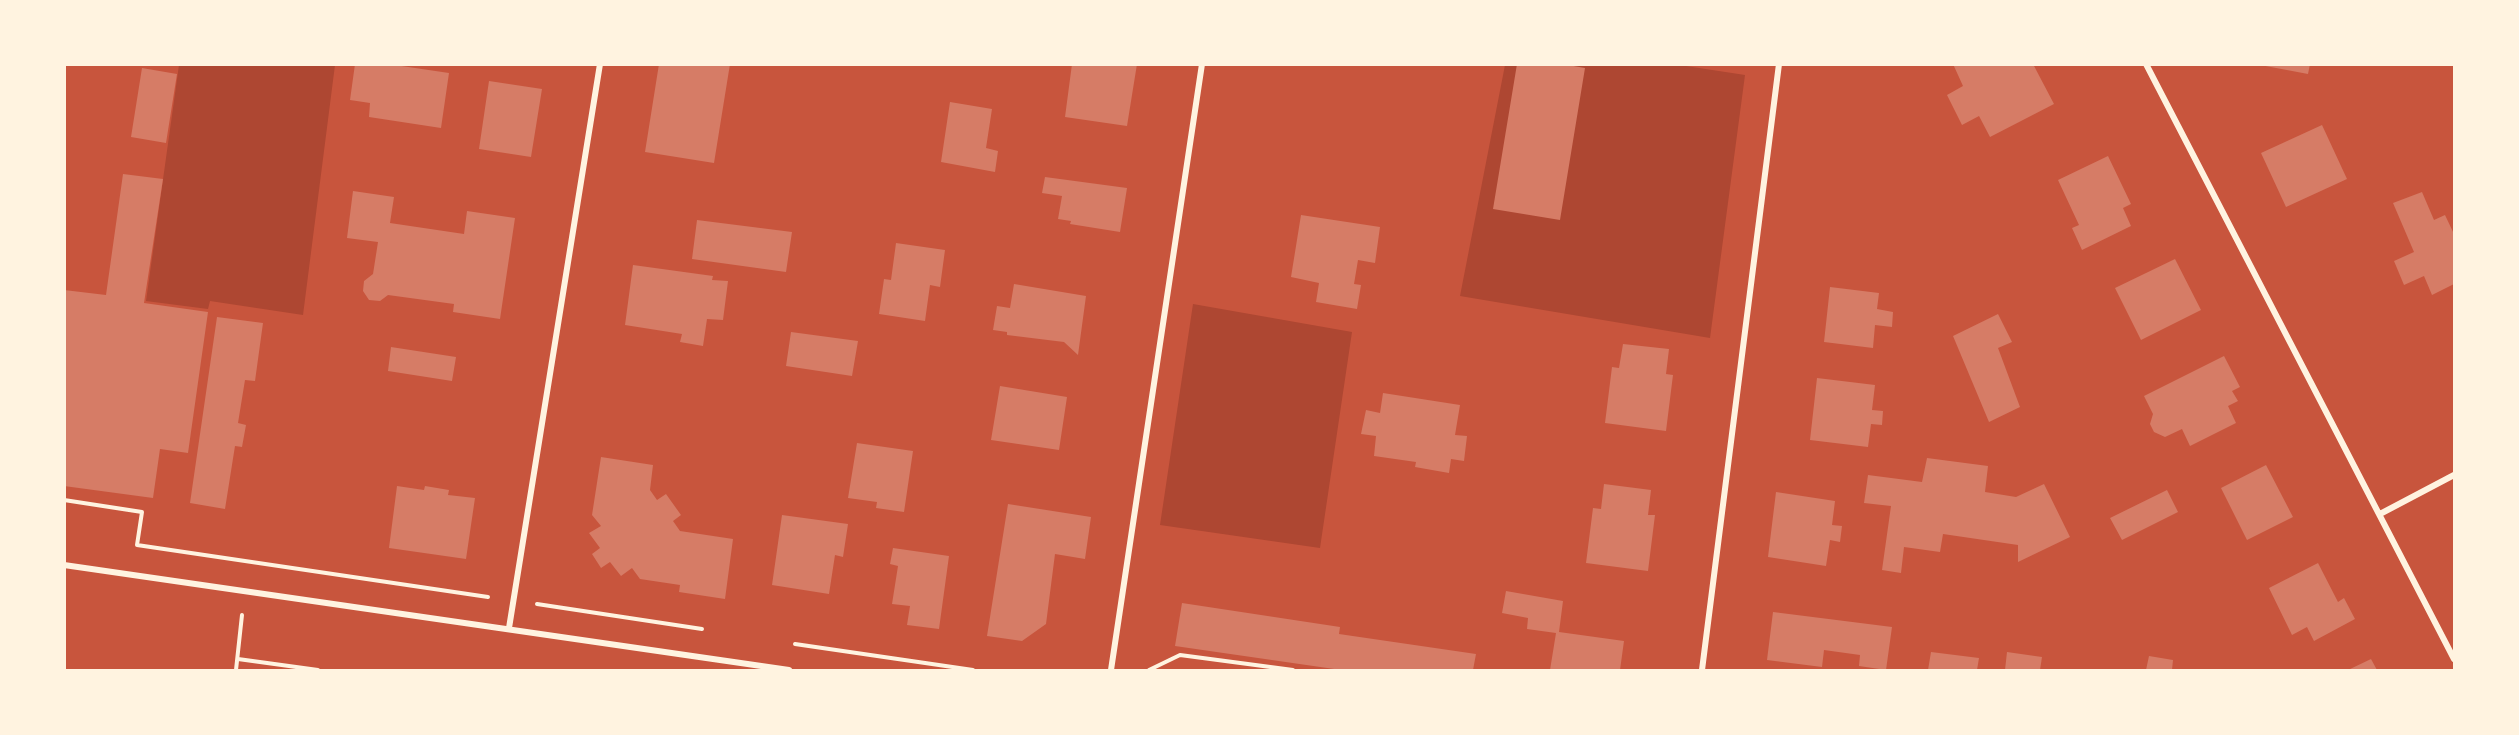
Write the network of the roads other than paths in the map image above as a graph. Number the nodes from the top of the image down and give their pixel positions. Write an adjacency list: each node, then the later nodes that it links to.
1 (600, 64): 8 (street)
2 (1202, 64): 11 (street)
3 (1779, 64): 12 (street)
4 (2146, 64): 6 (street)
5 (2454, 475): 6 (street)
6 (2380, 514): 9 (street)
7 (64, 565): 8 (street)
8 (509, 628): 10 (street)
9 (2454, 660)
10 (789, 670)
11 (1111, 670)
12 (1702, 670)

